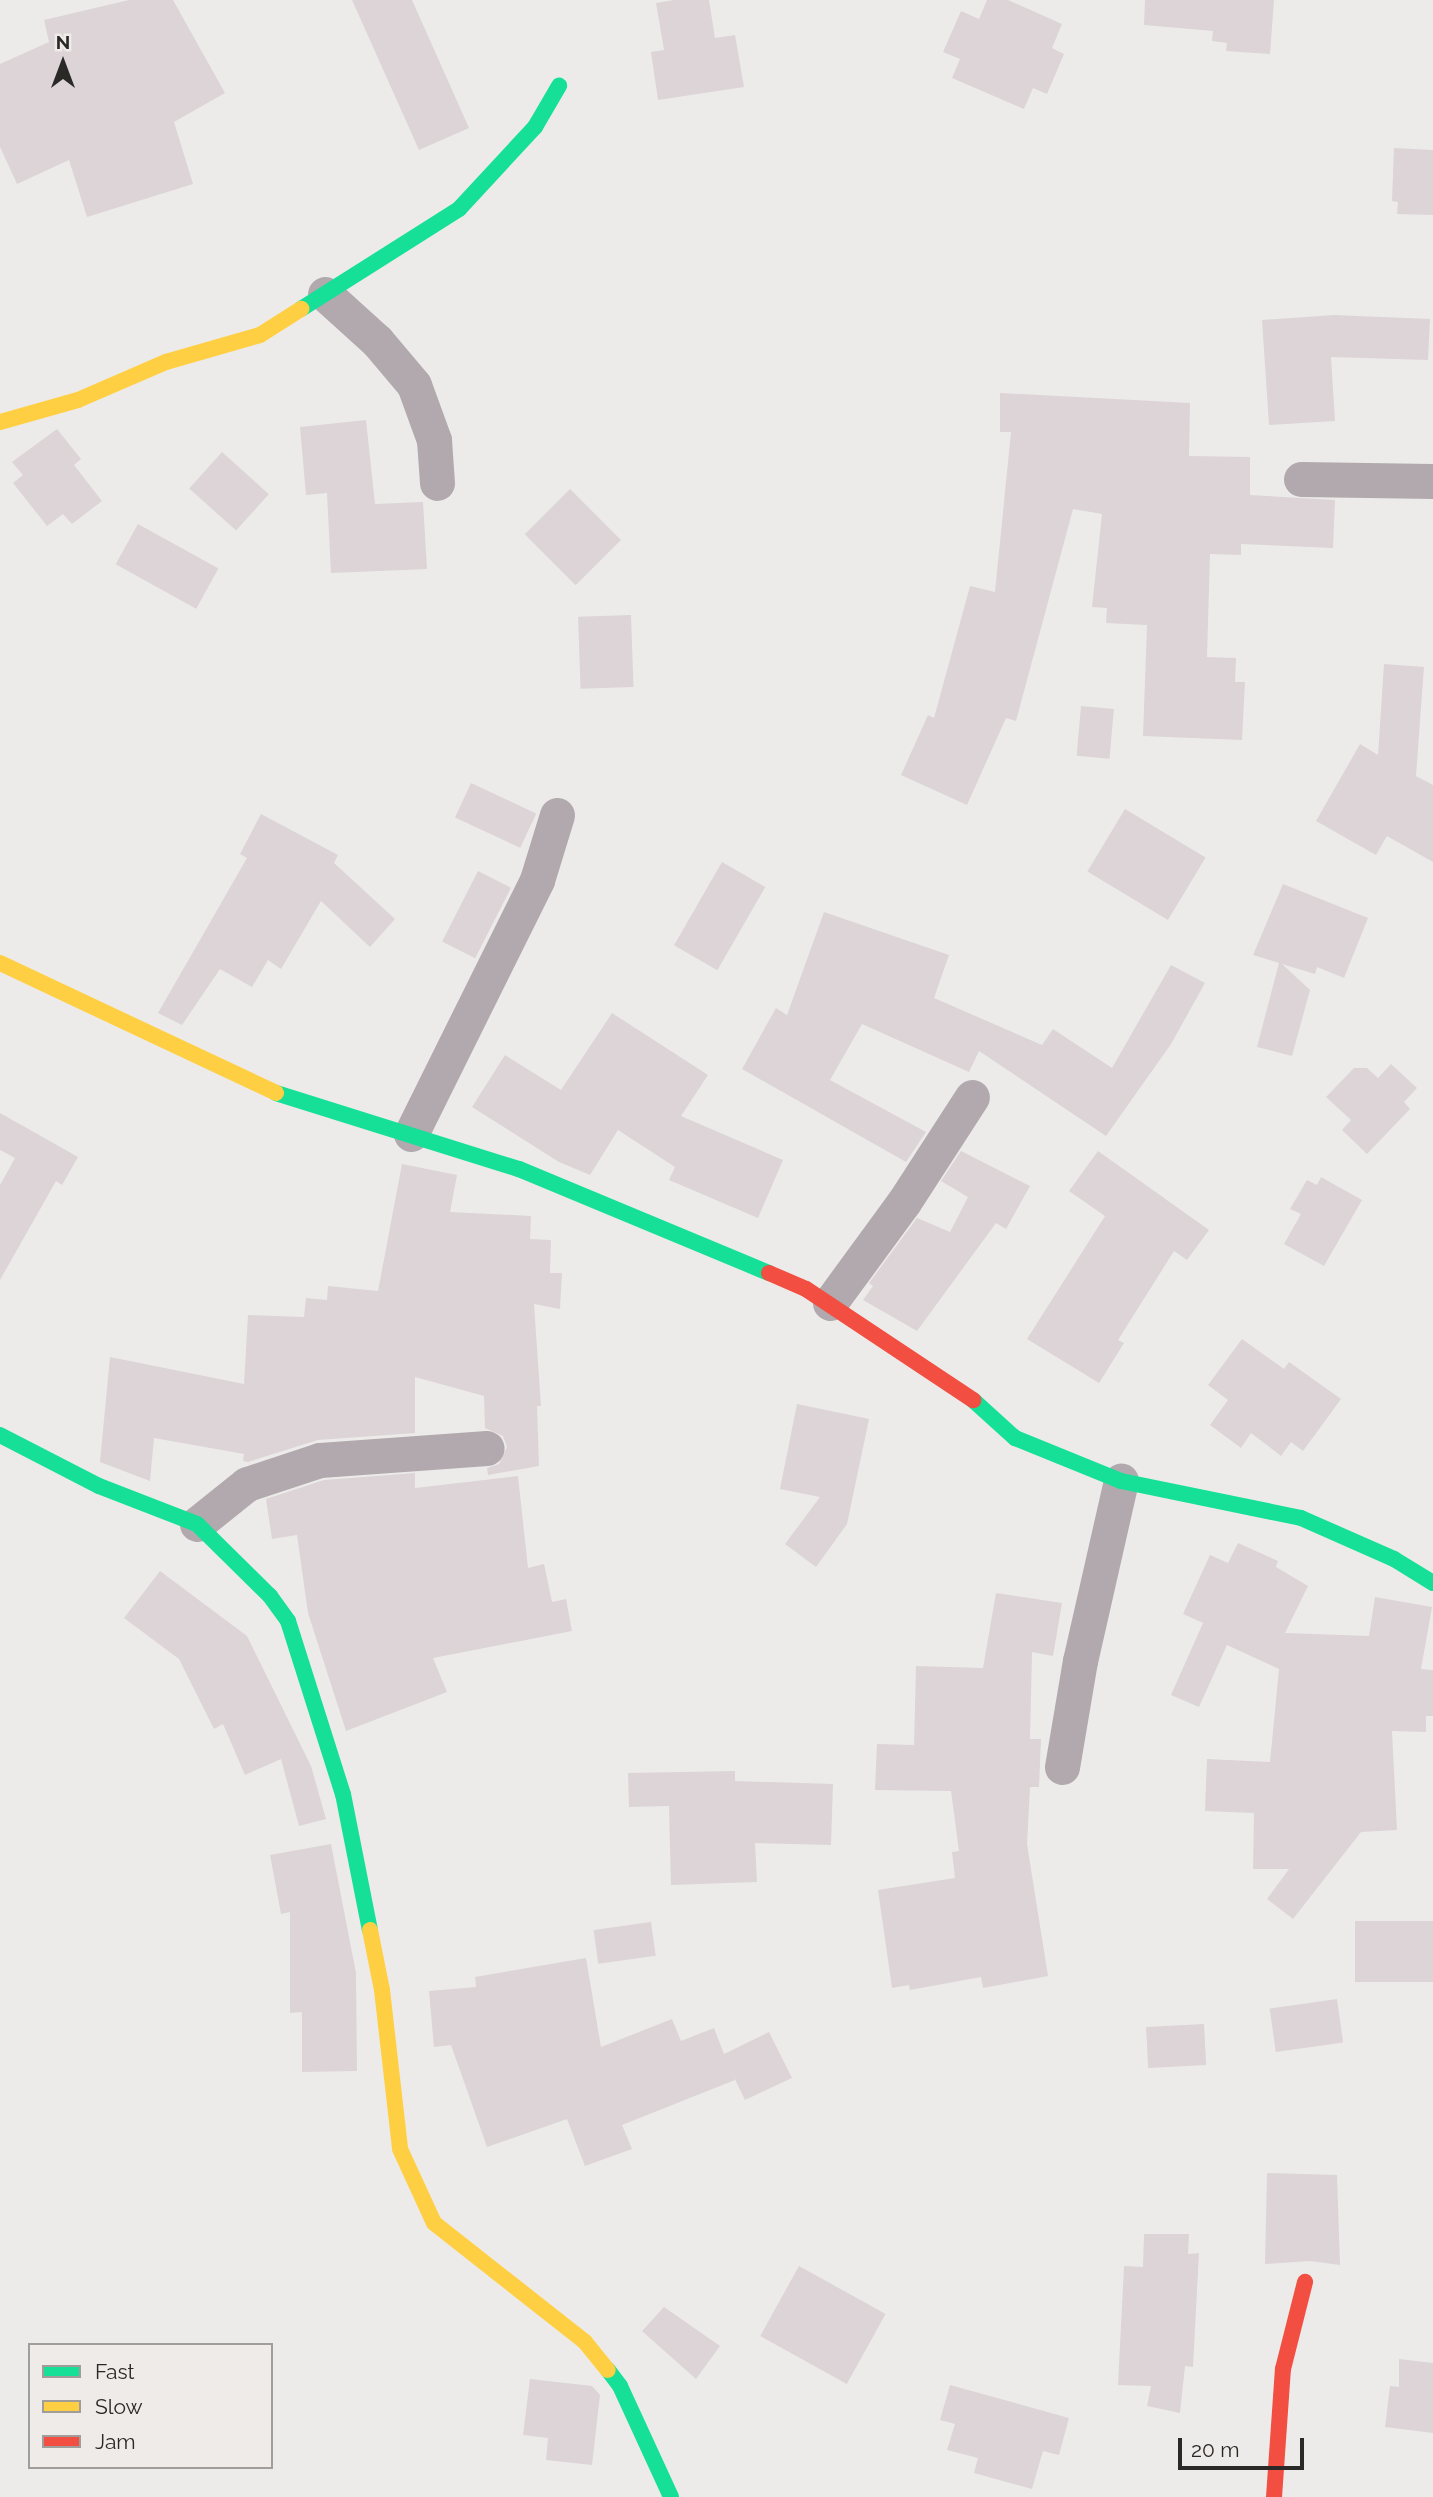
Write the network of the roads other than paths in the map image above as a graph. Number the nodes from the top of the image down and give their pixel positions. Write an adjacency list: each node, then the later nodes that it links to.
1 (559, 86): 2 (street)
2 (325, 294): 3 (street); 6 (street)
3 (0, 422)
4 (1301, 479): 5 (street)
5 (1433, 481)
6 (437, 483)
7 (557, 815): 10 (street)
8 (0, 962): 10 (street)
9 (972, 1097): 11 (street)
10 (411, 1134): 11 (street)
11 (830, 1303): 14 (street)
12 (0, 1435): 15 (street)
13 (487, 1448): 15 (street)
14 (1121, 1481): 16 (street); 17 (street)
15 (197, 1524): 19 (street)
16 (1433, 1583)
17 (1062, 1767)
18 (1305, 2283): 20 (street)
19 (671, 2497)
20 (1274, 2497)

